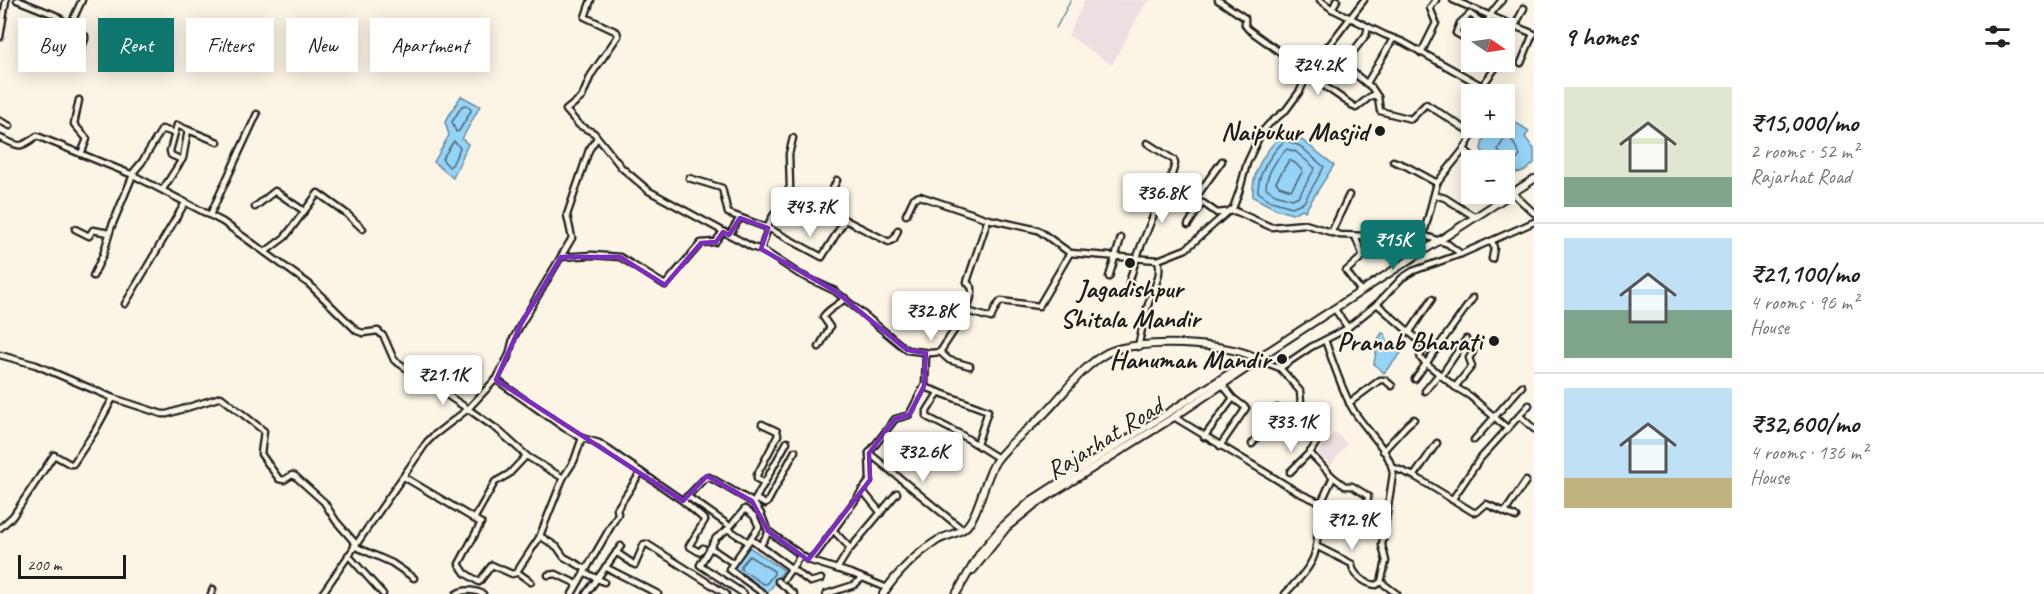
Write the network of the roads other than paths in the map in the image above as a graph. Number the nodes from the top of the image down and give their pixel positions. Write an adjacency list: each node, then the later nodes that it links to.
1 (6, 0): 29 (street)
2 (17, 0): 12 (street)
3 (82, 0): 19 (street)
4 (591, 0): 47 (street)
5 (1218, 0): 35 (street)
6 (1320, 0): 15 (street)
7 (1337, 0): 15 (street)
8 (1364, 0): 20 (street)
9 (1436, 0): 33 (street)
10 (1453, 0): 13 (street)
11 (1502, 0): 17 (street)
12 (28, 2): 18 (street)
13 (1470, 6): 16 (street); 17 (street)
14 (1524, 8): 25 (street)
15 (1332, 9): 20 (street)
16 (1470, 14): 21 (street); 22 (street)
17 (1490, 16): 23 (street)
18 (60, 18)
19 (74, 18)
20 (1349, 18): 26 (street); 31 (street)
21 (1466, 18)
22 (1476, 18)
23 (1495, 18)
24 (1461, 22): 28 (street)
25 (1515, 26): 27 (street)
26 (1368, 27): 30 (street); 32 (street)
27 (1533, 34): 34 (street)
28 (1461, 36)
29 (0, 37)
30 (1394, 39): 33 (street); 36 (street)
31 (1327, 46): 35 (street); 36 (street)
32 (1352, 53)
33 (1421, 53): 37 (street)
34 (1521, 63)
35 (1308, 73): 38 (street); 75 (street)
36 (1367, 83): 38 (street)
37 (1478, 84)
38 (1377, 97): 43 (street)
39 (79, 100): 53 (street)
40 (257, 114): 78 (street)
41 (0, 121): 42 (street)
42 (10, 126)
43 (1461, 126)
44 (188, 130): 45 (street); 50 (street); 54 (street)
45 (174, 133): 54 (street); 57 (street)
46 (0, 138): 53 (street)
47 (597, 138): 90 (street); 103 (street)
48 (793, 138): 64 (street)
49 (1471, 138): 52 (street)
50 (218, 142)
51 (1147, 143): 60 (street)
52 (1464, 149): 62 (street)
53 (81, 154): 57 (street)
54 (182, 160): 63 (street)
55 (1222, 160): 68 (street)
56 (1393, 161): 62 (street)
57 (132, 174): 63 (street); 92 (street)
58 (689, 178): 81 (street)
59 (837, 180): 74 (street)
60 (1170, 181): 68 (street); 105 (street)
61 (1534, 181): 65 (main road)
62 (1437, 183): 67 (street)
63 (163, 189): 69 (street)
64 (788, 191): 74 (street); 86 (street)
65 (1515, 193): 77 (street)
66 (1349, 195): 91 (street)
67 (1435, 195): 80 (street); 95 (street)
68 (1196, 197): 70 (street)
69 (184, 202): 78 (street); 115 (street)
70 (1203, 203): 75 (street); 85 (street)
71 (1497, 204): 80 (main road)
72 (1498, 204): 97 (main road)
73 (255, 207): 76 (street)
74 (823, 209): 83 (street)
75 (1231, 210): 91 (street); 107 (street)
76 (304, 211): 88 (street); 100 (street)
77 (1534, 213)
78 (210, 215): 100 (street)
79 (906, 215): 82 (street)
80 (1475, 217): 97 (main road)
81 (740, 218): 86 (street); 93 (street)
82 (988, 219): 101 (street); 117 (street)
83 (845, 220): 86 (street); 89 (street)
84 (1534, 222): 98 (street)
85 (1188, 225)
86 (768, 228): 99 (street)
87 (75, 229): 92 (street)
88 (363, 229)
89 (898, 230)
90 (723, 232): 93 (street); 103 (street)
91 (1331, 232): 94 (street)
92 (109, 233): 108 (street)
93 (729, 235): 99 (street)
94 (1355, 236): 95 (street); 111 (street)
95 (1423, 237): 97 (street)
96 (1121, 238): 104 (street)
97 (1442, 241): 102 (street); 111 (main road); 118 (main road)
98 (1492, 241): 102 (street); 106 (street)
99 (761, 250): 112 (street)
100 (265, 252): 148 (street)
101 (1070, 253): 104 (street); 117 (street)
102 (1461, 254): 116 (street)
103 (561, 257): 134 (street)
104 (1115, 257): 105 (street); 109 (street)
105 (1136, 258): 107 (street); 110 (street)
106 (1492, 259)
107 (1158, 260): 123 (street)
108 (93, 276)
109 (1109, 277)
110 (1129, 283)
111 (1361, 291): 129 (main road)
112 (845, 298): 124 (street); 127 (street)
113 (1473, 298): 130 (street)
114 (1432, 299): 120 (street)
115 (125, 304)
116 (1377, 304): 119 (street); 120 (street)
117 (967, 311): 125 (street)
118 (1336, 311): 119 (street); 129 (main road)
119 (1347, 328): 122 (street)
120 (1409, 333): 130 (street)
121 (1466, 339): 133 (street)
122 (1325, 340): 132 (street); 146 (street)
123 (1138, 347): 129 (main road); 171 (main road)
124 (819, 348)
125 (940, 352): 127 (street); 131 (street)
126 (1473, 352): 140 (street)
127 (926, 353): 137 (street)
128 (0, 355): 143 (street)
129 (1258, 359): 132 (street); 136 (main road)
130 (1426, 364): 133 (street); 135 (street)
131 (970, 366)
132 (1280, 368): 145 (street)
133 (1440, 375): 140 (street); 141 (street)
134 (496, 380): 148 (street); 159 (street)
135 (1415, 380)
136 (1220, 383): 144 (street); 151 (main road, Rajarhat Road); 247 (main road)
137 (924, 386): 142 (street); 169 (street)
138 (1392, 386): 146 (street)
139 (1522, 386): 152 (street)
140 (1455, 387): 152 (street)
141 (1425, 391)
142 (939, 392): 163 (street); 163 (street)
143 (113, 398): 194 (street); 200 (street)
144 (1233, 398): 158 (street); 165 (street)
145 (1301, 403): 149 (street); 168 (street)
146 (1349, 403): 166 (street)
147 (1529, 405): 150 (street)
148 (468, 409): 170 (street); 176 (street)
149 (1289, 416): 155 (street); 164 (street)
150 (1520, 416): 156 (street); 157 (street)
151 (1174, 417): 158 (street); 247 (main road, Rajarhat Road)
152 (1494, 418): 156 (street); 160 (street)
153 (1414, 419): 166 (street)
154 (762, 423): 180 (street)
155 (1281, 424)
156 (1507, 428): 185 (street)
157 (1534, 429)
158 (1204, 437): 165 (street)
159 (582, 438): 173 (street); 178 (street)
160 (1474, 440)
161 (788, 442): 180 (street)
162 (1437, 443): 175 (street)
163 (977, 444): 171 (street)
164 (1252, 444)
165 (1220, 446): 187 (street)
166 (1383, 451): 172 (street)
167 (795, 452): 184 (street)
168 (1310, 452): 174 (street); 177 (street)
169 (869, 453): 181 (street); 196 (street)
170 (526, 456): 178 (street); 192 (street)
171 (998, 458): 196 (main road)
172 (1392, 467): 175 (street); 227 (street)
173 (641, 472): 186 (street); 215 (street)
174 (1290, 472)
175 (1414, 476): 185 (street)
176 (404, 477): 192 (street); 200 (street)
177 (1333, 477): 187 (street); 188 (street)
178 (563, 478): 198 (street)
179 (1526, 482): 189 (street)
180 (765, 483): 184 (street)
181 (862, 490): 190 (street); 195 (street)
182 (897, 493): 190 (street)
183 (687, 496): 184 (street); 186 (street); 193 (street)
184 (754, 500): 197 (street)
185 (1452, 500): 189 (street)
186 (683, 501): 204 (street)
187 (1321, 503): 203 (street)
188 (1367, 507)
189 (1505, 512): 191 (street)
190 (880, 513): 206 (street)
191 (1516, 517)
192 (474, 519): 223 (street)
193 (727, 526): 199 (street); 199 (street); 205 (street)
194 (0, 528)
195 (833, 530): 206 (street); 210 (street)
196 (963, 530): 230 (main road)
197 (769, 532): 202 (street); 209 (street)
198 (540, 536): 215 (street); 216 (street)
199 (749, 541): 202 (street); 211 (street)
200 (355, 545): 208 (street); 218 (street)
201 (621, 546): 207 (street)
202 (760, 546): 213 (street)
203 (1316, 546): 227 (street); 248 (street)
204 (703, 548)
205 (711, 548): 211 (street); 242 (street)
206 (850, 549): 214 (street)
207 (616, 552): 212 (street); 241 (street)
208 (348, 555): 233 (street); 234 (street)
209 (801, 555): 210 (street); 213 (street)
210 (808, 560): 214 (street)
211 (733, 563): 243 (street)
212 (605, 567): 220 (street); 229 (street)
213 (792, 568): 221 (street); 222 (street)
214 (837, 568): 219 (street)
215 (585, 571): 220 (street); 228 (street)
216 (517, 572): 223 (street); 224 (street)
217 (548, 575): 228 (street)
218 (414, 578)
219 (862, 578): 230 (street); 245 (street)
220 (597, 579): 225 (street); 238 (street)
221 (784, 579)
222 (821, 579)
223 (478, 582): 231 (street)
224 (531, 582)
225 (604, 582)
226 (778, 582): 244 (street)
227 (1381, 582): 232 (street)
228 (577, 584): 237 (street)
229 (642, 586): 239 (street); 240 (street)
230 (887, 588): 246 (main road)
231 (474, 591): 235 (street); 236 (street)
232 (1389, 592): 249 (street)
233 (322, 594)
234 (383, 594)
235 (456, 594)
236 (483, 594)
237 (573, 594)
238 (586, 594)
239 (638, 594)
240 (658, 594)
241 (726, 594)
242 (744, 594)
243 (764, 594)
244 (794, 594)
245 (826, 594)
246 (883, 594)
247 (958, 594)
248 (1285, 594)
249 (1397, 594)

